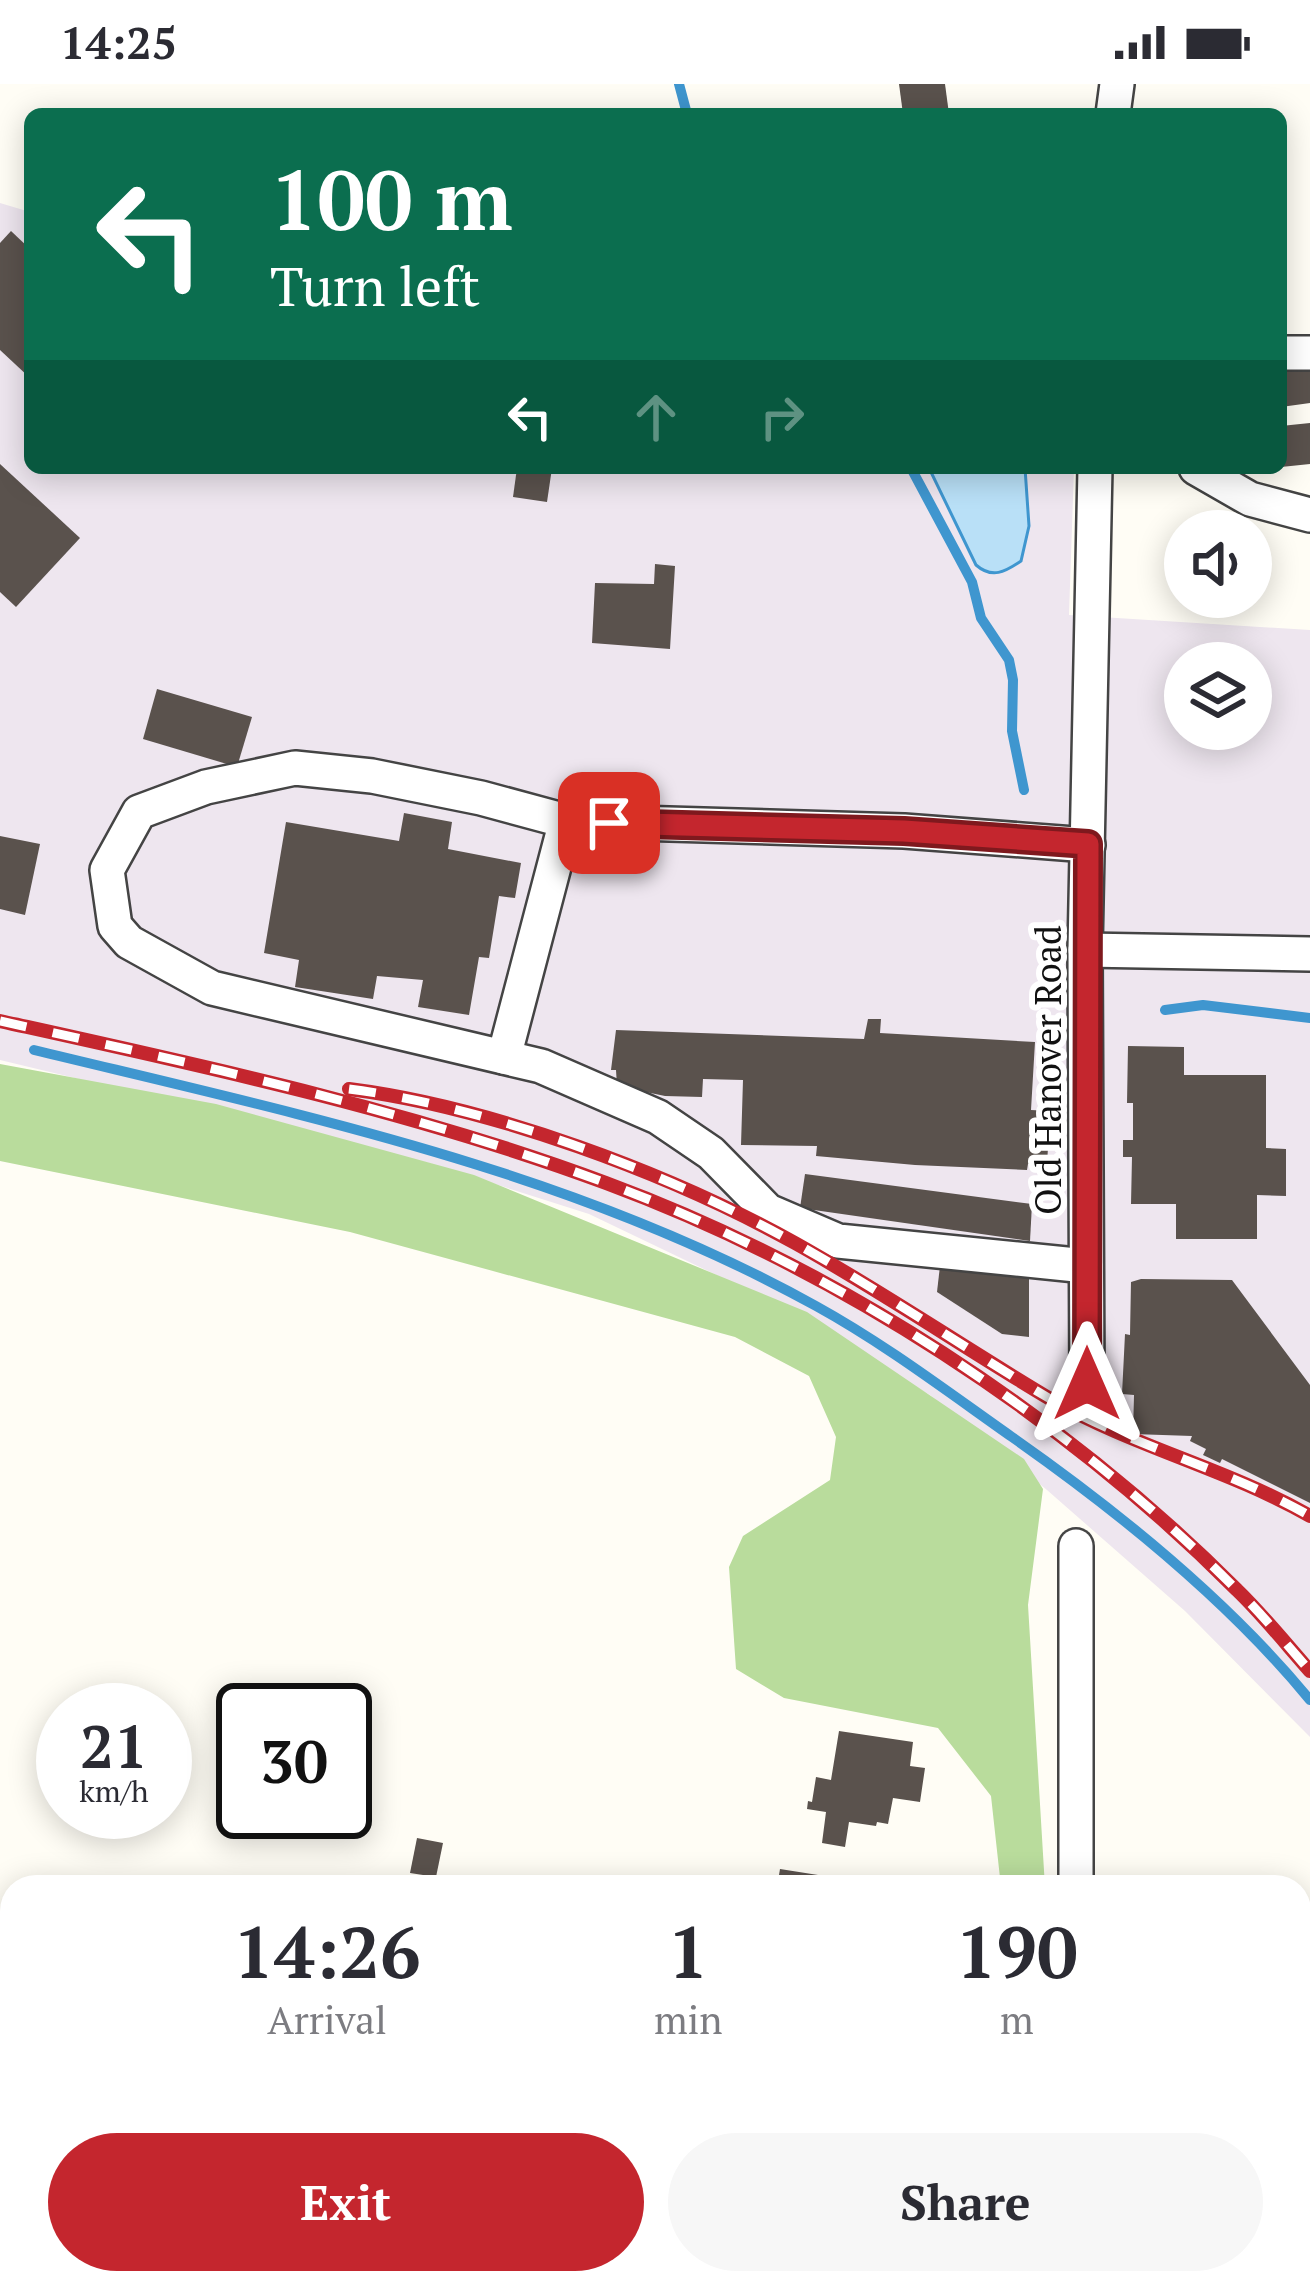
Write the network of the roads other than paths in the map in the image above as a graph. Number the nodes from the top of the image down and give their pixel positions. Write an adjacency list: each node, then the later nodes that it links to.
1 (1095, 474): 5 (street, Old Hanover Road)
2 (1206, 474): 3 (street)
3 (1310, 514)
4 (566, 821): 5 (street); 8 (street); 8 (street)
5 (1088, 844): 6 (street, Old Hanover Road)
6 (1085, 950): 7 (street); 9 (street, Old Hanover Road)
7 (1310, 954)
8 (503, 1057): 9 (street)
9 (1086, 1266): 10 (street, Old Hanover Road)
10 (1087, 1384)
11 (1076, 1546): 12 (street)
12 (1076, 1875)

